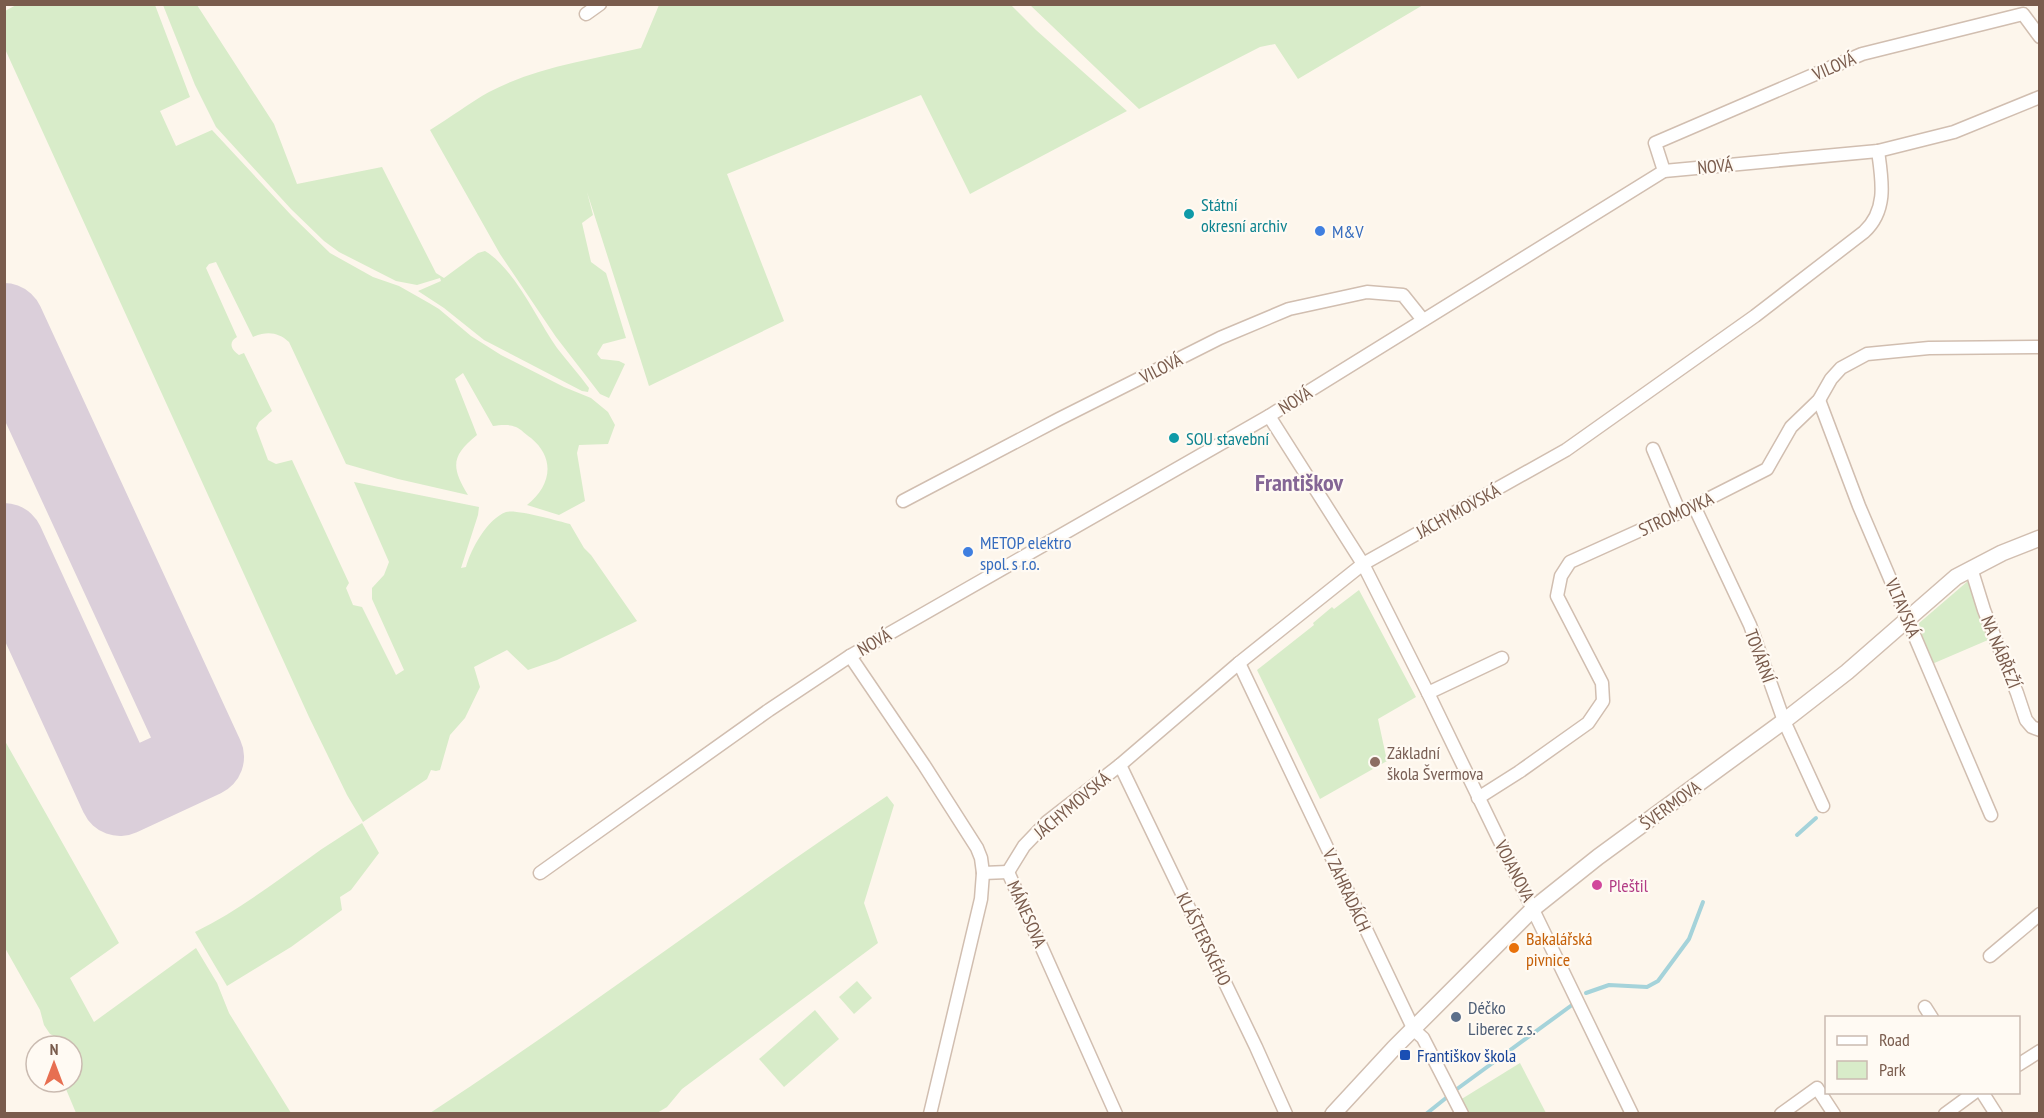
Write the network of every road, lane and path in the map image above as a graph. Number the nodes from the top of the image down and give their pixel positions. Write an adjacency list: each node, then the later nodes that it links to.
1 (600, 4): 2 (street)
2 (586, 14)
3 (2040, 36): 6 (street, VILOVÁ)
4 (2040, 98): 5 (street, NOVÁ)
5 (1878, 151): 6 (street, NOVÁ); 16 (street, JÁCHYMOVSKÁ)
6 (1664, 171): 7 (street, NOVÁ)
7 (1423, 320): 10 (street, NOVÁ); 12 (street, VILOVÁ)
8 (2040, 347): 9 (street, STROMOVKA)
9 (1819, 400): 13 (street, STROMOVKA); 18 (street, VLTAVSKÁ)
10 (1269, 416): 16 (street, VOJANOVA); 19 (street, NOVÁ)
11 (1653, 449): 14 (street)
12 (903, 501)
13 (1694, 506): 14 (street, STROMOVKA); 23 (street, TOVÁRNÍ)
14 (1680, 513): 26 (street, STROMOVKA)
15 (2040, 537): 17 (street, ŠVERMOVA)
16 (1363, 564): 21 (street, JÁCHYMOVSKÁ); 22 (street, VOJANOVA)
17 (1971, 568): 18 (street, ŠVERMOVA); 24 (street, NA NÁBŘEŽÍ)
18 (1908, 618): 23 (street, ŠVERMOVA); 28 (street, VLTAVSKÁ)
19 (850, 656): 30 (street, NOVÁ); 31 (street, MÁNESOVA)
20 (1502, 658): 22 (street)
21 (1239, 663): 25 (street, JÁCHYMOVSKÁ); 35 (street, V ZAHRADÁCH)
22 (1428, 693): 26 (street, VOJANOVA)
23 (1784, 721): 27 (street, TOVÁRNÍ); 32 (street, ŠVERMOVA)
24 (2040, 730)
25 (1120, 765): 29 (street, JÁCHYMOVSKÁ); 42 (street, KLÁŠTERSKÉHO)
26 (1478, 798): 32 (street, VOJANOVA)
27 (1823, 806)
28 (1991, 815)
29 (1008, 872): 31 (street, MÁNESOVA); 41 (street, MÁNESOVA)
30 (540, 873)
31 (983, 873): 40 (street)
32 (1534, 908): 35 (street, ŠVERMOVA); 45 (street, VOJANOVA)
33 (2040, 914): 34 (street)
34 (1990, 956)
35 (1414, 1030): 43 (street, ŠVERMOVA); 44 (street, V ZAHRADÁCH)
36 (2040, 1051): 37 (street)
37 (2020, 1064)
38 (1972, 1094): 48 (street)
39 (1983, 1094): 49 (street)
40 (930, 1113)
41 (1116, 1113)
42 (1286, 1113)
43 (1333, 1113)
44 (1462, 1113)
45 (1632, 1113)
46 (1781, 1113): 47 (street)
47 (1834, 1113)
48 (1945, 1113)
49 (1996, 1113)

